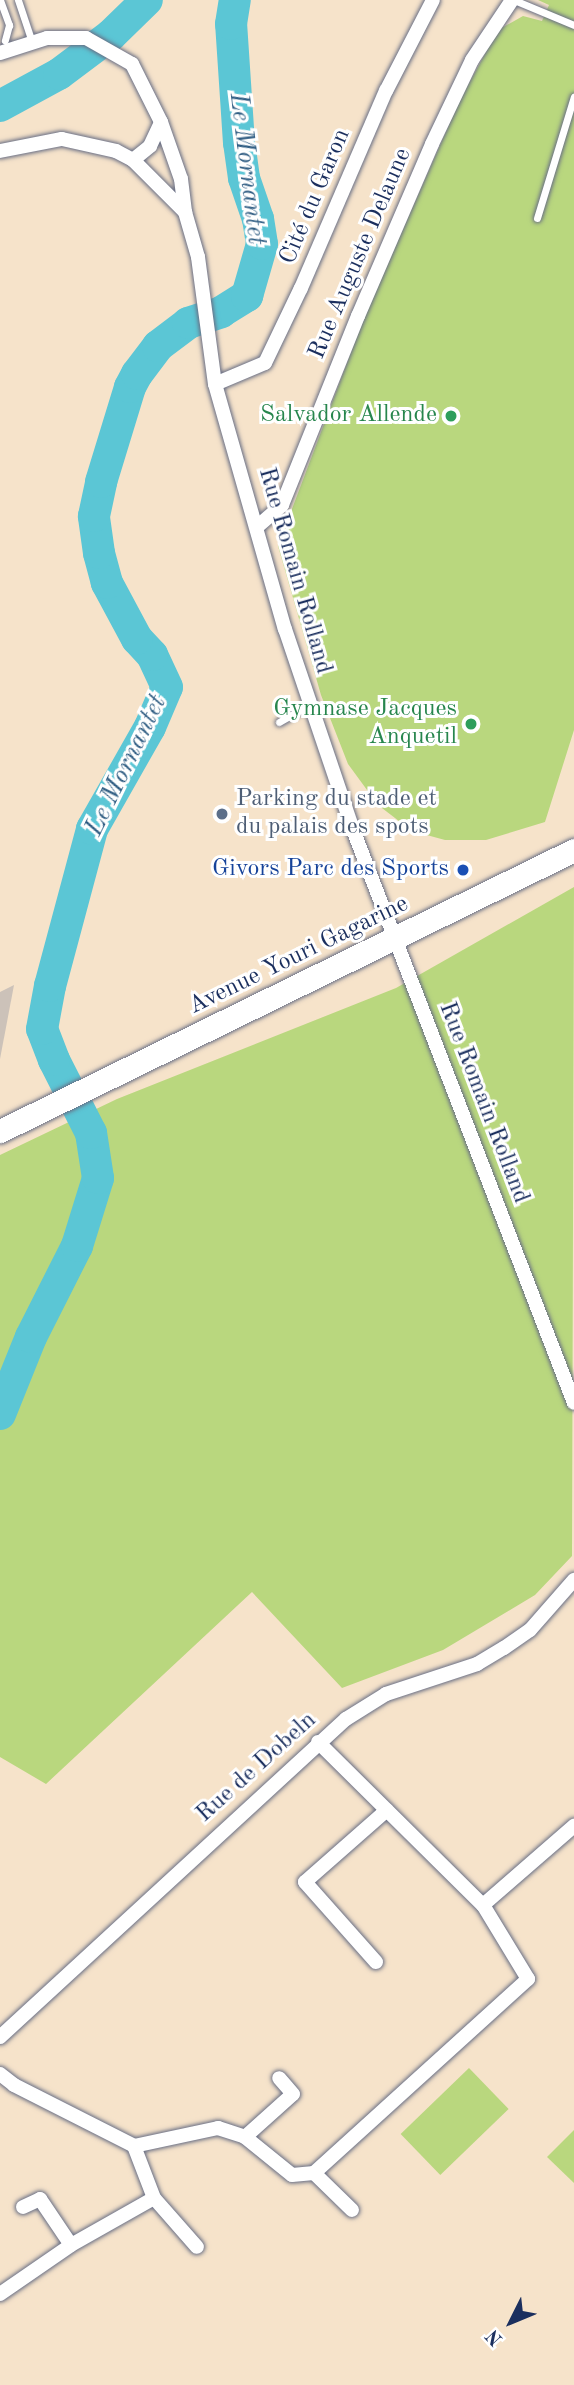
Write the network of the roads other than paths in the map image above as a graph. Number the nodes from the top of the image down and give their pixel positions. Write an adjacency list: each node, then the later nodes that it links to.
1 (0, 0): 7 (lane)
2 (18, 0): 6 (lane)
3 (433, 0): 14 (street, Cité du Garon)
4 (513, 0): 5 (lane); 15 (street, Rue Auguste Delaune)
5 (574, 25)
6 (32, 43): 7 (street); 9 (street, Rue Romain Rolland)
7 (3, 45)
8 (574, 96): 13 (lane)
9 (161, 122): 11 (street); 12 (street, Rue Romain Rolland)
10 (0, 151): 11 (street)
11 (133, 160): 12 (street)
12 (185, 212): 14 (street, Rue Romain Rolland)
13 (537, 218)
14 (215, 384): 15 (street, Rue Romain Rolland)
15 (258, 526): 16 (street, Rue Romain Rolland)
16 (310, 704): 17 (lane); 19 (street, Rue Romain Rolland)
17 (279, 722)
18 (574, 850): 19 (main road, Avenue Youri Gagarine)
19 (396, 939): 20 (main road, Avenue Youri Gagarine); 21 (street, Rue Romain Rolland)
20 (0, 1130)
21 (574, 1404)
22 (574, 1580): 23 (street, Rue de Dobeln)
23 (318, 1742): 24 (street); 28 (street, Rue de Dobeln)
24 (387, 1811): 26 (street); 27 (street)
25 (574, 1826): 26 (street)
26 (483, 1905): 33 (street)
27 (376, 1962)
28 (0, 2037)
29 (0, 2074): 32 (street)
30 (279, 2078): 31 (street)
31 (245, 2137): 32 (street); 33 (street)
32 (134, 2146): 34 (street)
33 (314, 2173): 36 (street)
34 (154, 2198): 37 (street); 38 (street)
35 (23, 2207): 37 (street)
36 (352, 2210)
37 (71, 2245): 39 (street)
38 (197, 2246)
39 (0, 2294)

